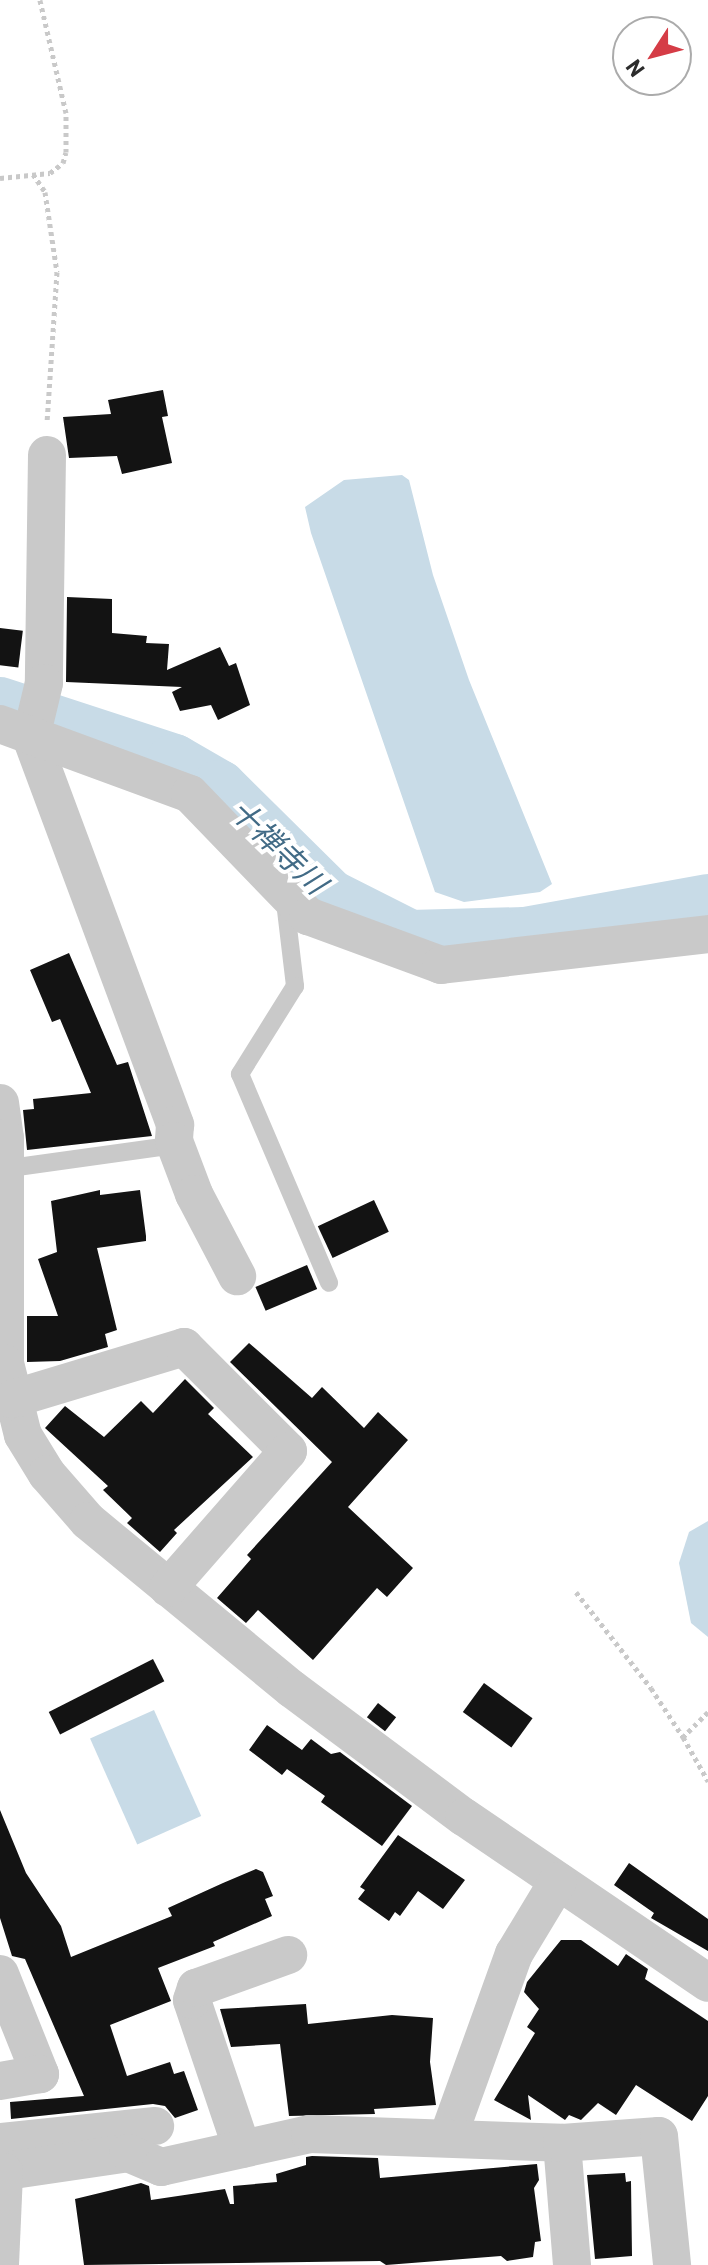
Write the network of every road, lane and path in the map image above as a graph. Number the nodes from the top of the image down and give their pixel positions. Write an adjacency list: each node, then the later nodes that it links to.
1 (40, 0): 2 (path)
2 (33, 174): 3 (path); 4 (path)
3 (0, 178)
4 (47, 455): 5 (street)
5 (26, 724): 6 (street); 9 (street)
6 (284, 895): 7 (street); 12 (lane)
7 (708, 934)
8 (0, 1103): 10 (street)
9 (176, 1145): 10 (lane); 11 (street)
10 (2, 1190): 13 (street)
11 (237, 1276)
12 (329, 1283)
13 (12, 1399): 14 (street); 14 (street)
14 (168, 1588): 19 (street)
15 (576, 1592): 17 (path)
16 (708, 1712): 17 (path)
17 (683, 1737): 18 (path)
18 (708, 1781)
19 (558, 1881): 22 (street); 25 (street)
20 (288, 1955): 27 (street)
21 (0, 1974): 23 (street)
22 (708, 1983)
23 (0, 2081)
24 (155, 2126): 28 (street)
25 (448, 2137): 26 (street); 27 (street)
26 (562, 2143): 30 (street); 31 (street)
27 (242, 2149): 28 (street)
28 (1, 2162): 29 (street)
29 (0, 2265)
30 (572, 2265)
31 (672, 2265)

